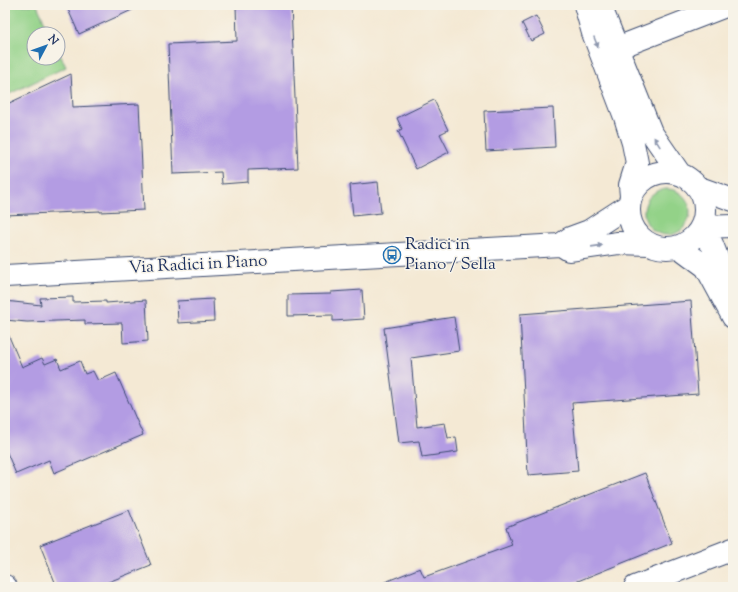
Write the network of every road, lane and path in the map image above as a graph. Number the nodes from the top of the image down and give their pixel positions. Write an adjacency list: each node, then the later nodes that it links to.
1 (585, 5): 8 (street, one-way to 8)
2 (600, 5): 4 (street)
3 (728, 5): 4 (street)
4 (617, 48): 5 (street, one-way to 4)
5 (680, 174): 6 (street); 8 (street)
6 (697, 187): 7 (street); 10 (street)
7 (733, 200)
8 (630, 201): 11 (street); 12 (street)
9 (733, 226): 10 (street)
10 (700, 229): 13 (street); 15 (street)
11 (650, 244): 12 (street, one-way to 11); 13 (street)
12 (560, 245): 14 (street, Via Radici in Piano)
13 (678, 247): 16 (street)
14 (5, 276)
15 (733, 290)
16 (733, 317)
17 (733, 549): 18 (street)
18 (635, 587)

